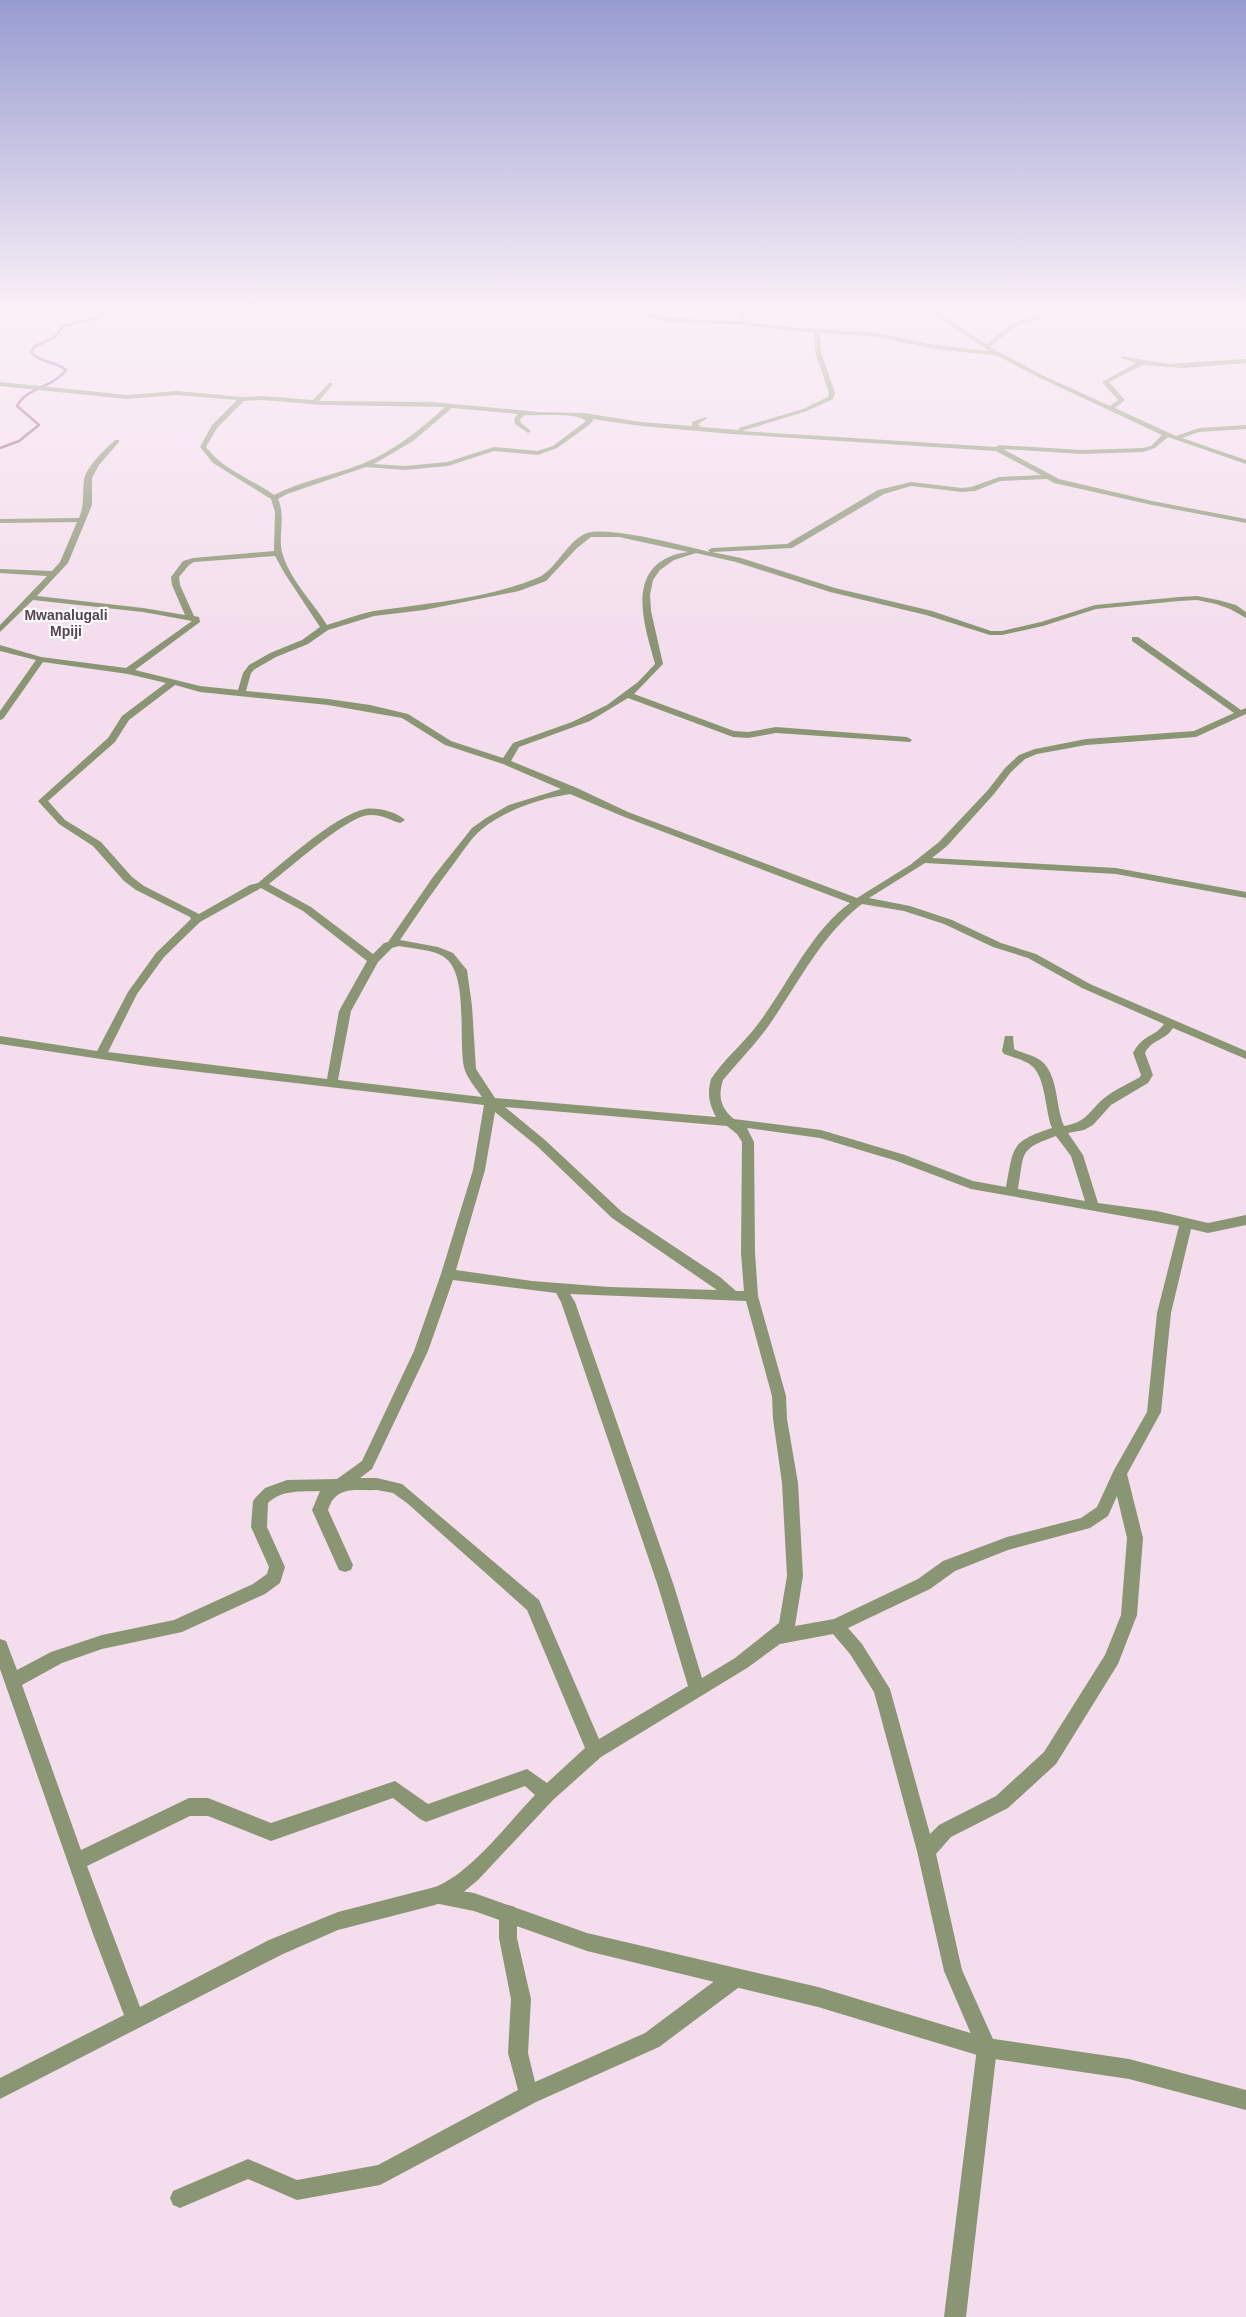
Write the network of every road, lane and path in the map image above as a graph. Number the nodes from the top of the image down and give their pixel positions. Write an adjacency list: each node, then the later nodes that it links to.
1 (226, 414): 20 (street)
2 (442, 414): 18 (street)
3 (522, 414): 11 (street)
4 (556, 414): 7 (street)
5 (792, 414): 12 (street)
6 (1124, 414): 13 (street)
7 (584, 416): 10 (street); 18 (street)
8 (704, 418): 10 (street)
9 (1246, 427): 14 (street)
10 (699, 429): 12 (street)
11 (528, 431)
12 (732, 432): 16 (street)
13 (1166, 435): 14 (street); 16 (street)
14 (1177, 439): 17 (street)
15 (118, 441): 21 (street)
16 (996, 450): 19 (street)
17 (1246, 462)
18 (365, 465): 20 (street)
19 (1048, 477): 22 (street); 24 (street)
20 (274, 498): 25 (street)
21 (83, 520): 23 (street); 27 (street)
22 (1246, 520)
23 (0, 521)
24 (701, 551): 29 (street); 31 (street); 39 (street)
25 (278, 553): 30 (street); 31 (street)
26 (0, 571): 27 (street)
27 (55, 574): 28 (street)
28 (32, 598): 30 (street); 32 (street)
29 (1246, 616)
30 (190, 617): 36 (street)
31 (324, 628): 38 (street)
32 (0, 630)
33 (1135, 639): 40 (street)
34 (0, 648): 35 (street)
35 (41, 659): 36 (street); 41 (street)
36 (128, 671): 37 (street)
37 (172, 683): 38 (street); 50 (street)
38 (241, 694): 43 (street)
39 (628, 696): 42 (street); 43 (street)
40 (1243, 712): 46 (street)
41 (0, 717)
42 (907, 740)
43 (506, 762): 44 (street)
44 (574, 790): 49 (street); 51 (street)
45 (400, 820): 47 (street)
46 (922, 860): 48 (street); 49 (street)
47 (262, 885): 50 (street); 52 (street)
48 (1246, 895)
49 (859, 901): 53 (street); 60 (street)
50 (196, 920): 56 (street)
51 (393, 943): 52 (street); 59 (street)
52 (373, 960): 58 (street)
53 (1170, 1024): 57 (street); 61 (street)
54 (1008, 1039): 61 (street)
55 (0, 1040): 56 (street)
56 (100, 1055): 58 (street)
57 (1246, 1055)
58 (332, 1083): 59 (street)
59 (491, 1102): 60 (street); 66 (street); 68 (street)
60 (729, 1122): 62 (street); 69 (street)
61 (1060, 1132): 62 (street); 63 (street)
62 (1011, 1193): 63 (street)
63 (1093, 1207): 65 (street)
64 (1246, 1220): 65 (street)
65 (1186, 1223): 70 (street)
66 (448, 1274): 67 (street); 71 (street)
67 (560, 1288): 68 (street); 77 (street)
68 (732, 1295): 69 (street)
69 (751, 1296): 74 (street)
70 (1119, 1474): 73 (street); 80 (street)
71 (341, 1484): 72 (street); 76 (street); 78 (street)
72 (345, 1565)
73 (836, 1626): 74 (street); 80 (street)
74 (776, 1637): 77 (street)
75 (0, 1646): 76 (street)
76 (12, 1681): 81 (street)
77 (697, 1690): 78 (street)
78 (595, 1751): 79 (street)
79 (547, 1794): 81 (street); 82 (street)
80 (926, 1851): 86 (street)
81 (76, 1862): 85 (street)
82 (435, 1896): 83 (street); 85 (street)
83 (508, 1914): 84 (street); 88 (street)
84 (734, 1978): 86 (street); 88 (street)
85 (135, 2018): 87 (street)
86 (988, 2048): 89 (street); 91 (street)
87 (0, 2089)
88 (529, 2095): 90 (street)
89 (1246, 2100)
90 (180, 2198)
91 (955, 2317)

